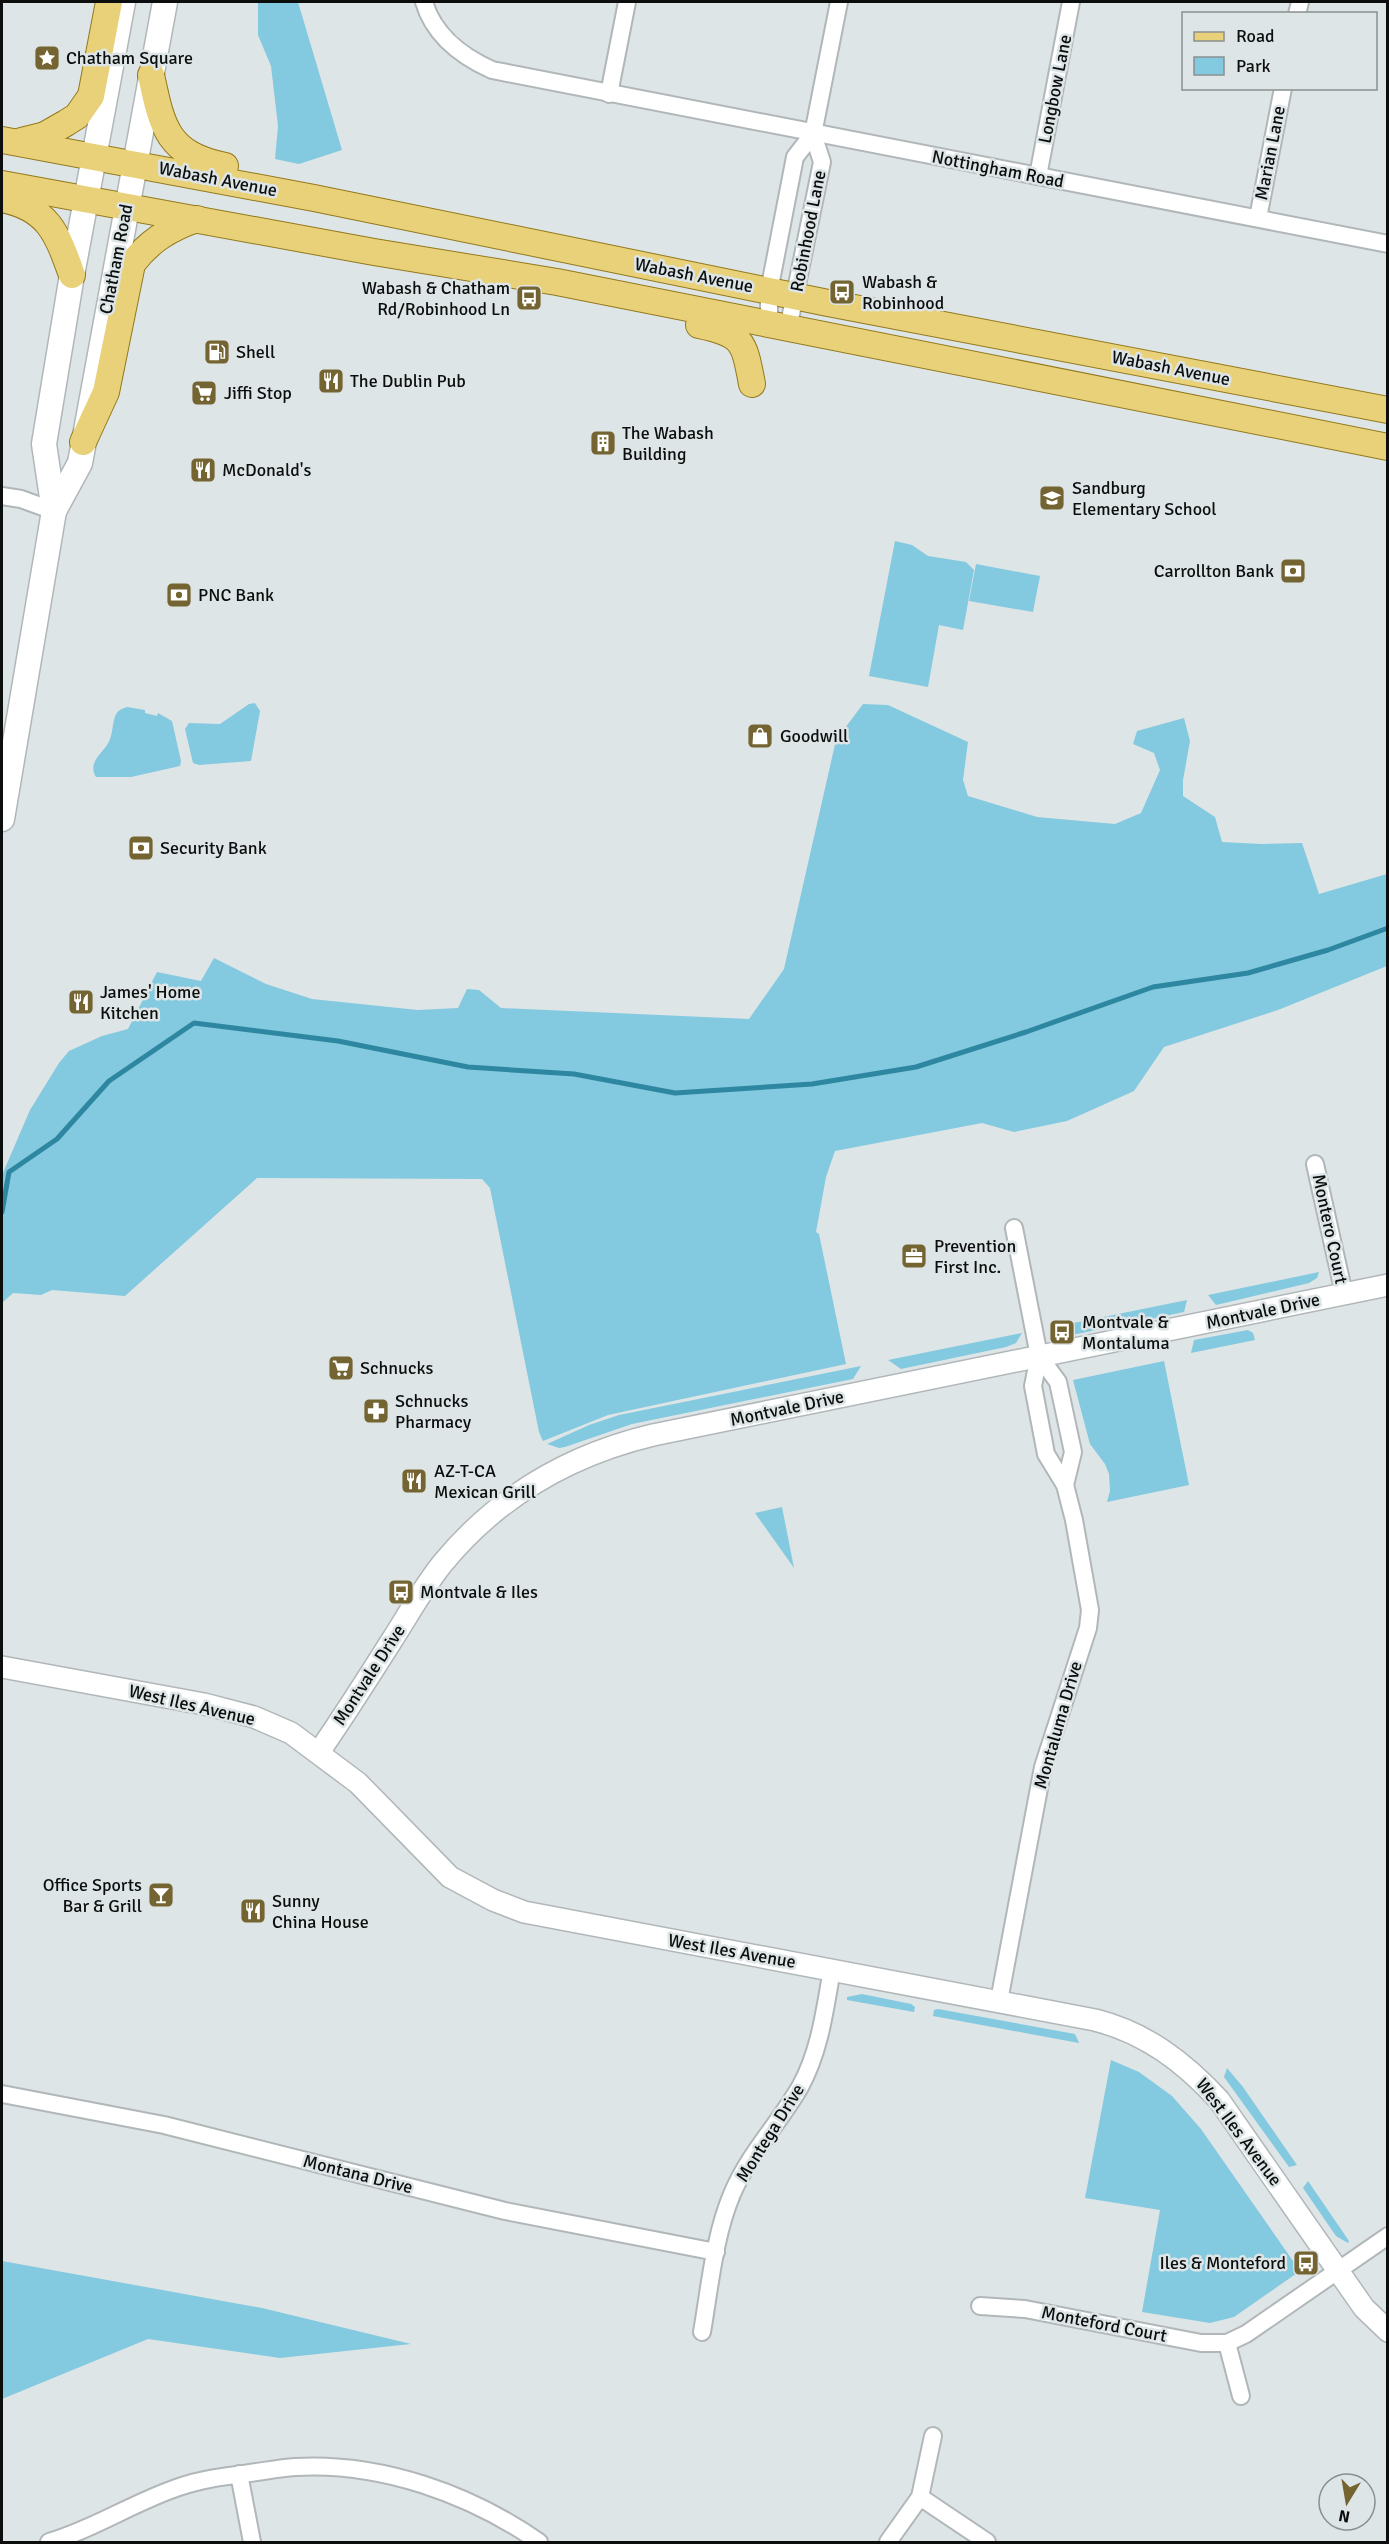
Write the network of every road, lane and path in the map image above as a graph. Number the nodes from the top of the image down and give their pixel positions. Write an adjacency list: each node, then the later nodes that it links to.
1 (109, 2): 12 (main road)
2 (123, 2): 13 (main road, Chatham Road)
3 (165, 2): 8 (main road, Chatham Road)
4 (424, 2): 10 (street, Nottingham Road)
5 (627, 2): 10 (street)
6 (839, 2): 11 (street, Robinhood Lane)
7 (1071, 2): 15 (street, Longbow Lane)
8 (151, 75): 14 (main road, Chatham Road); 22 (main road)
9 (1283, 90): 20 (street, Marian Lane)
10 (609, 94): 11 (street, Nottingham Road)
11 (813, 134): 15 (street, Nottingham Road); 26 (street, Robinhood Lane); 27 (street, Robinhood Lane)
12 (6, 141): 13 (main road, Wabash Avenue)
13 (95, 156): 14 (main road, Wabash Avenue); 18 (main road, Chatham Road)
14 (134, 163): 19 (main road, Chatham Road); 22 (main road, Wabash Avenue)
15 (1038, 176): 20 (street, Nottingham Road)
16 (2, 184): 18 (main road, Wabash Avenue)
17 (2, 199): 24 (main road)
18 (86, 200): 19 (main road, Wabash Avenue); 24 (main road, Chatham Road)
19 (126, 205): 21 (main road, Wabash Avenue); 31 (main road, Chatham Road)
20 (1258, 218): 23 (street, Nottingham Road)
21 (197, 219): 25 (main road, Wabash Avenue); 31 (main road)
22 (500, 236): 26 (main road, Wabash Avenue)
23 (1388, 244)
24 (72, 275): 34 (main road, Chatham Road)
25 (556, 282): 28 (main road, Wabash Avenue); 29 (main road)
26 (769, 291): 27 (main road, Wabash Avenue); 28 (street, Robinhood Lane)
27 (795, 296): 28 (street, Robinhood Lane); 30 (main road, Wabash Avenue)
28 (779, 327): 32 (main road, Wabash Avenue)
29 (752, 384)
30 (1388, 410)
31 (83, 442): 34 (main road, Chatham Road)
32 (1388, 447)
33 (2, 496): 34 (street)
34 (54, 511): 35 (main road, Chatham Road)
35 (2, 808)
36 (1315, 1164): 39 (street, Montero Court)
37 (1014, 1227): 40 (street)
38 (1388, 1285): 39 (street, Montvale Drive)
39 (1344, 1294): 40 (street, Montvale Drive)
40 (1039, 1356): 41 (street, Montaluma Drive); 41 (street, Montaluma Drive); 43 (street, Montvale Drive)
41 (1065, 1485): 45 (street, Montaluma Drive)
42 (2, 1667): 43 (street, West Iles Avenue)
43 (319, 1752): 44 (street, West Iles Avenue)
44 (832, 1969): 45 (street, West Iles Avenue); 48 (street, Montega Drive)
45 (999, 2001): 49 (street, West Iles Avenue)
46 (2, 2094): 48 (street, Montana Drive)
47 (1388, 2236): 49 (street, Monteford Court)
48 (716, 2252): 52 (street, Montega Drive)
49 (1337, 2271): 51 (street, West Iles Avenue); 53 (street, Monteford Court)
50 (980, 2306): 53 (street, Monteford Court)
51 (1388, 2331)
52 (702, 2332)
53 (1227, 2343): 54 (street)
54 (1241, 2396)
55 (933, 2436): 57 (street)
56 (239, 2474): 58 (street); 59 (street); 60 (street)
57 (920, 2497): 61 (street); 62 (street)
58 (49, 2542)
59 (252, 2542)
60 (539, 2542)
61 (888, 2542)
62 (987, 2542)

